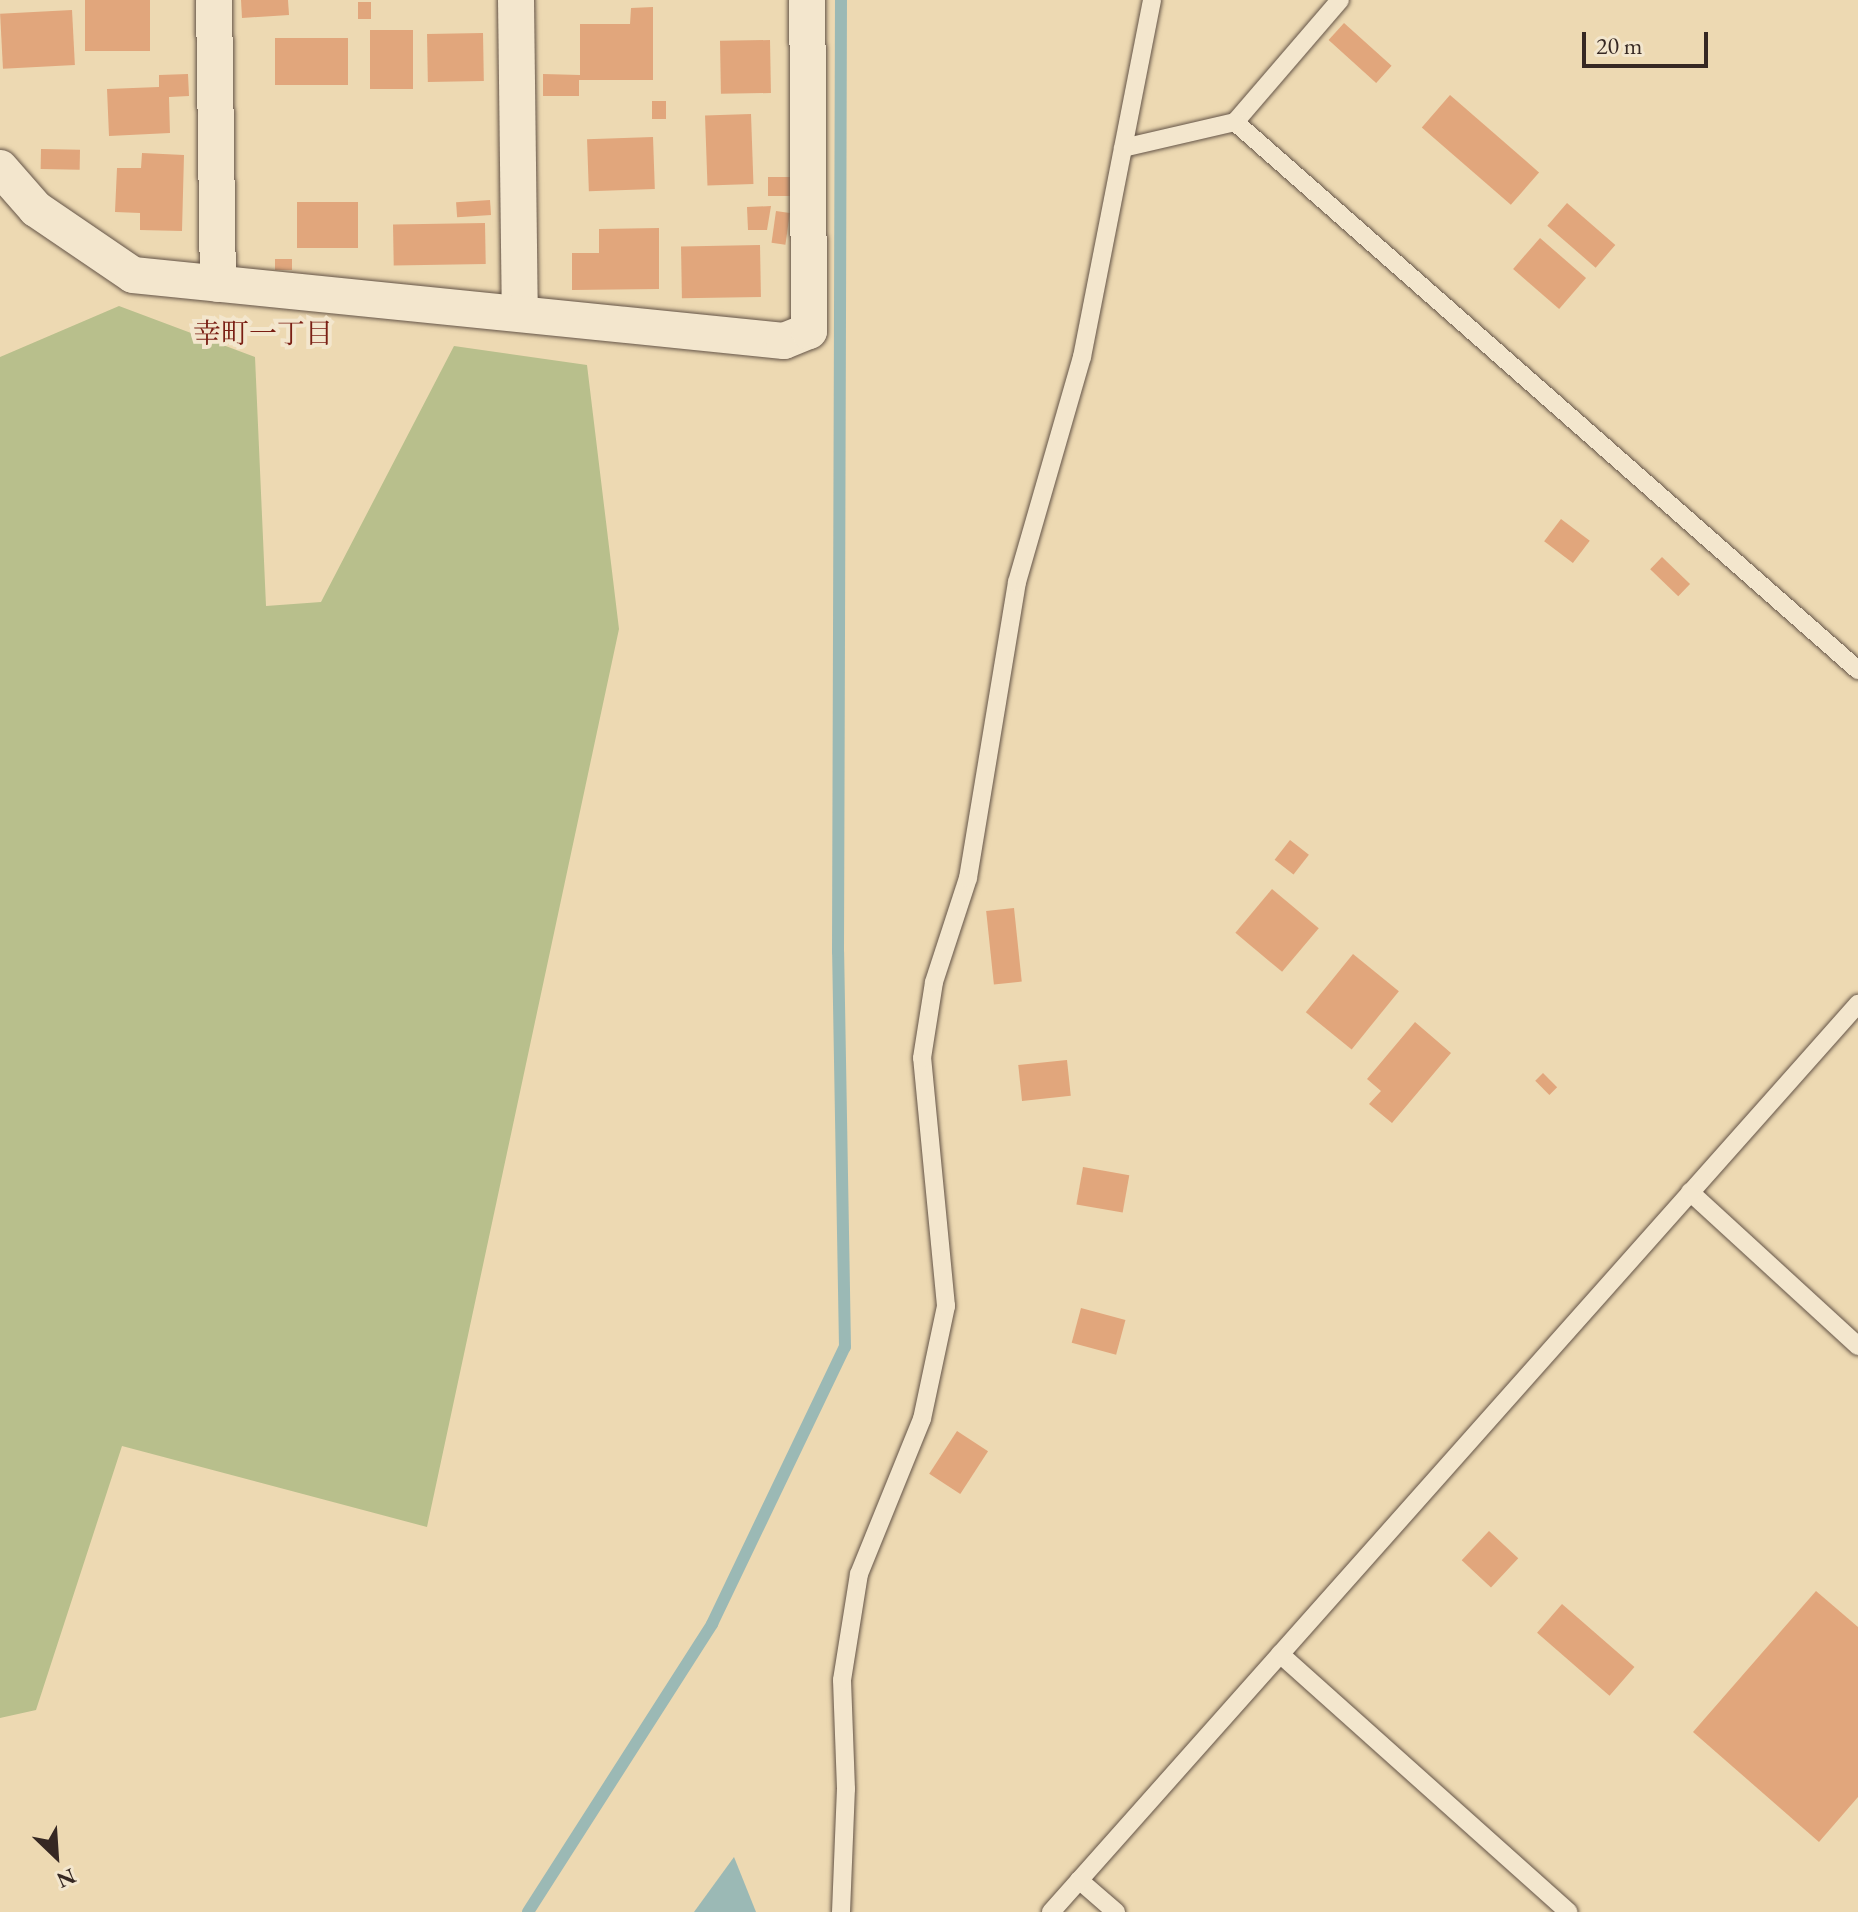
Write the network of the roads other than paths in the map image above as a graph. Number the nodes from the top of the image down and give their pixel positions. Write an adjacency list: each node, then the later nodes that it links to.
1 (214, 0): 9 (street)
2 (516, 0): 10 (street)
3 (807, 0): 10 (street)
4 (1152, 0): 7 (lane)
5 (1340, 0): 6 (lane)
6 (1235, 122): 7 (lane); 11 (lane)
7 (1123, 148): 17 (lane)
8 (0, 168): 9 (street)
9 (218, 284): 10 (street)
10 (520, 313)
11 (1858, 670)
12 (1858, 1004): 13 (lane)
13 (1690, 1192): 14 (lane); 15 (lane)
14 (1858, 1346)
15 (1280, 1654): 16 (lane); 20 (lane)
16 (1079, 1880): 18 (lane); 19 (lane)
17 (841, 1912)
18 (1051, 1912)
19 (1116, 1912)
20 (1569, 1912)

